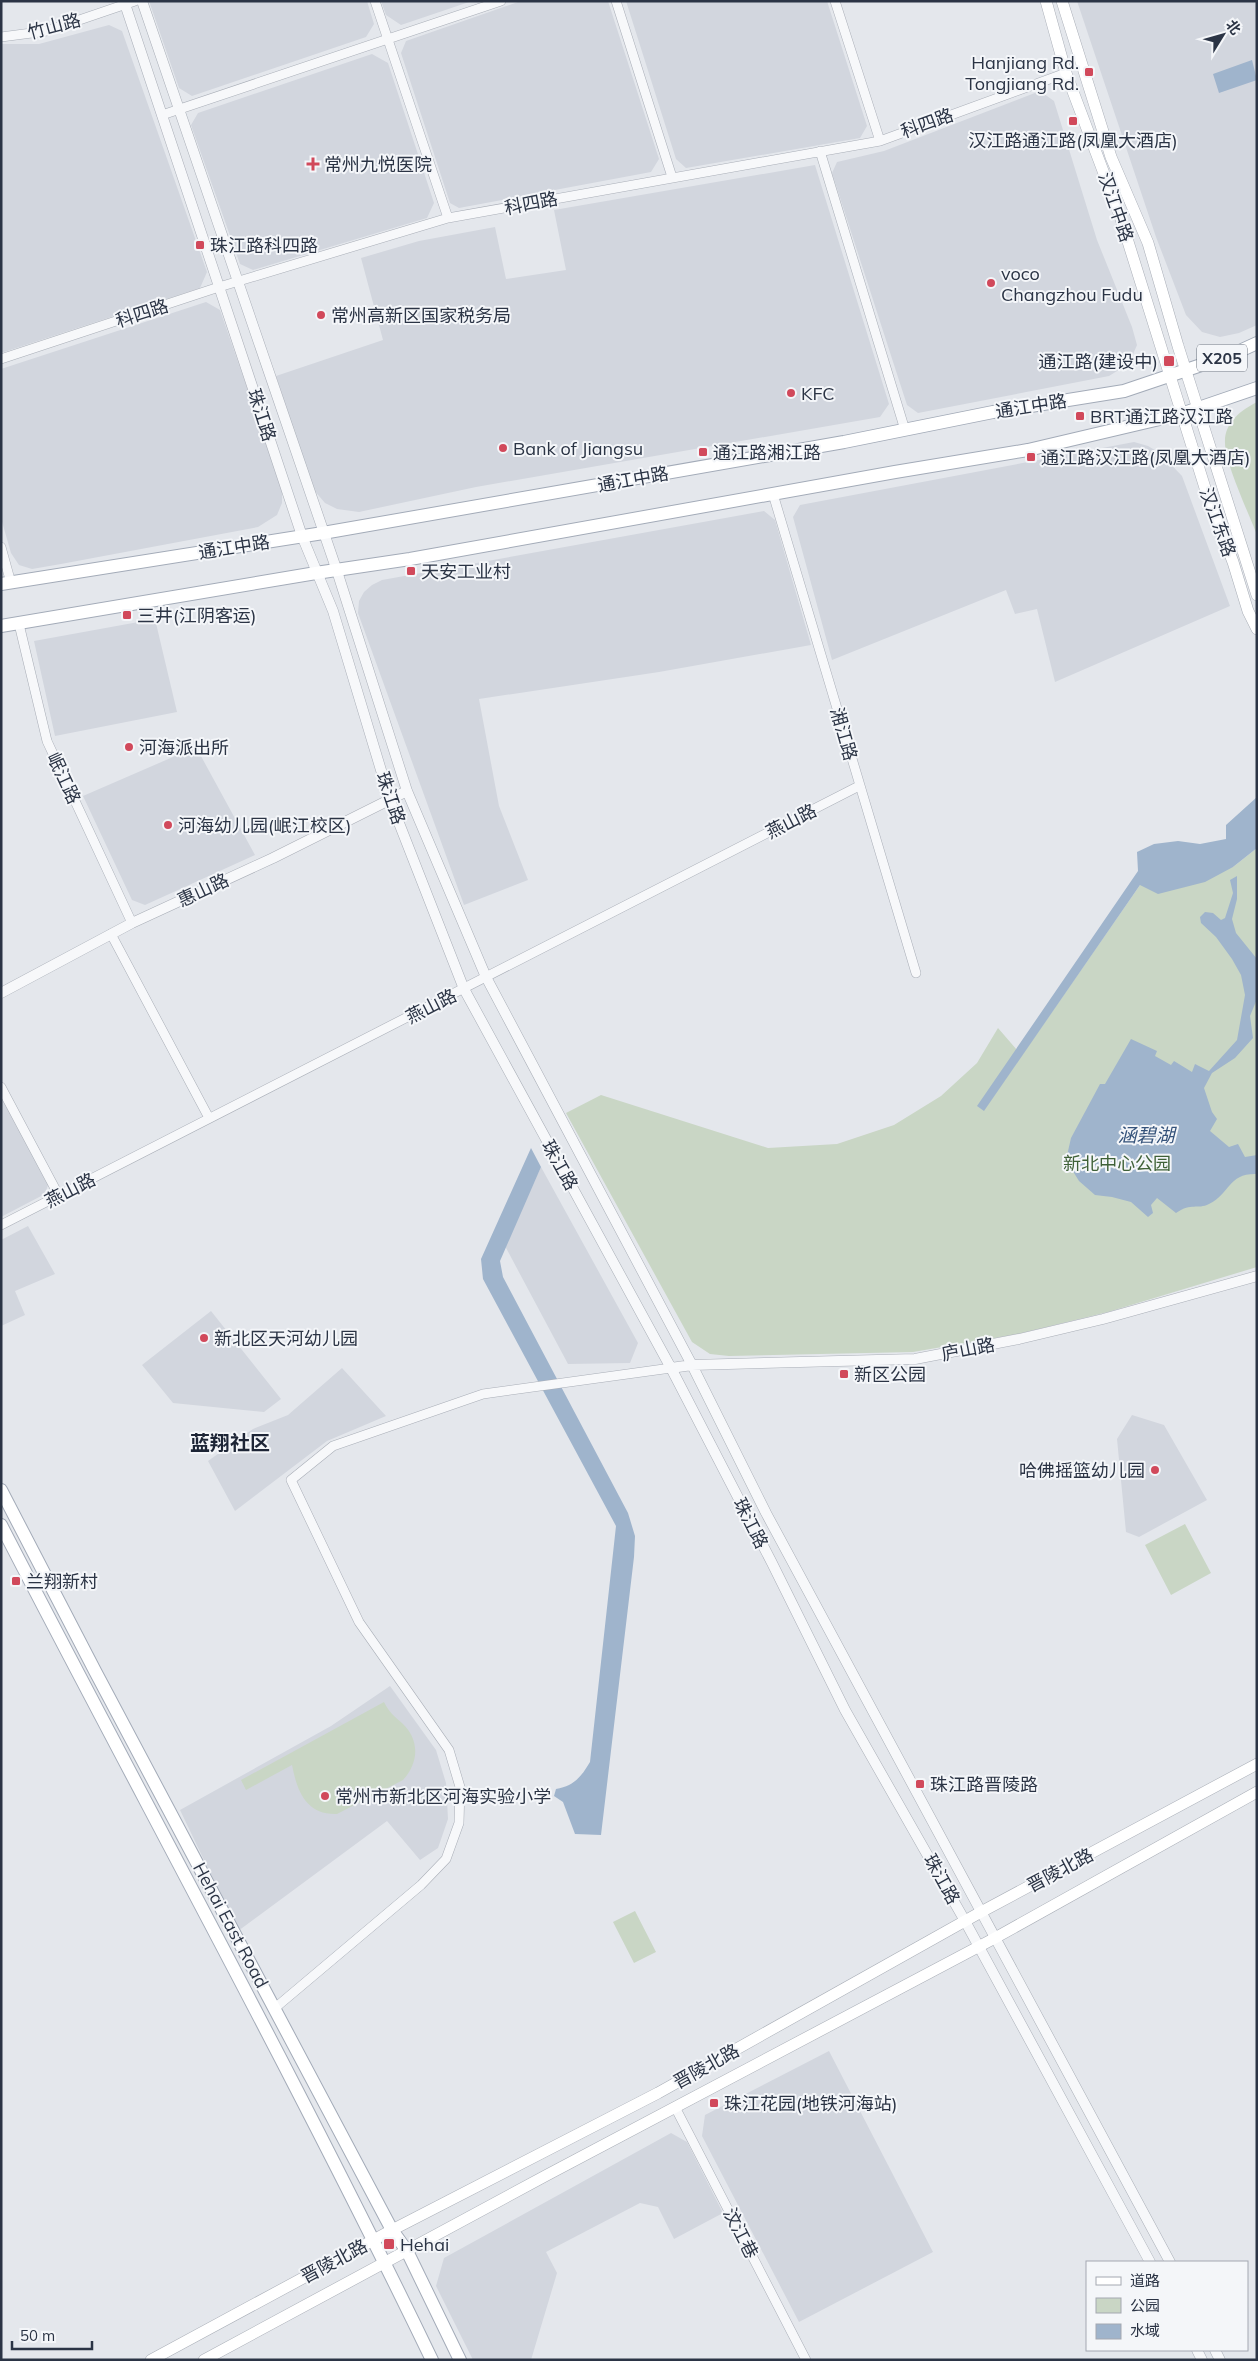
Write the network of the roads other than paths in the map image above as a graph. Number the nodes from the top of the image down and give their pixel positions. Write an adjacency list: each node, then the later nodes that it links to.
1 (142, 1): 12 (street, 珠江路)
2 (375, 1): 10 (street)
3 (501, 1): 10 (street)
4 (616, 1): 16 (street)
5 (834, 1): 14 (street)
6 (1046, 1): 11 (main road, 汉江中路)
7 (1062, 1): 22 (main road, 汉江中路)
8 (128, 2): 9 (street, 竹山路); 13 (street, 珠江路)
9 (1, 37)
10 (388, 39): 12 (street); 17 (street)
11 (1066, 73): 14 (street, 科四路); 23 (main road, 汉江中路)
12 (179, 109): 13 (street); 18 (street, 珠江路)
13 (162, 115): 19 (street, 珠江路)
14 (880, 141): 15 (street, 科四路)
15 (820, 151): 16 (street, 科四路); 28 (street)
16 (672, 177): 17 (street, 科四路)
17 (448, 218): 18 (street, 科四路)
18 (239, 282): 19 (street, 科四路); 30 (street, 珠江路)
19 (219, 287): 21 (street, 科四路); 31 (street, 珠江路)
20 (1257, 344): 22 (main road, 通江中路 / X205)
21 (1, 359)
22 (1186, 371): 23 (main road, 通江中路); 25 (main road, 汉江中路)
23 (1171, 377): 27 (main road, 汉江中路); 28 (main road, 通江中路)
24 (1257, 388): 26 (main road, X205)
25 (1193, 393): 26 (main road, 汉江东路)
26 (1198, 409): 27 (main road); 36 (main road, 汉江东路)
27 (1182, 414): 29 (main road); 39 (main road, 汉江东路)
28 (905, 430): 30 (main road, 通江中路)
29 (773, 494): 33 (main road); 40 (street, 湘江路)
30 (323, 533): 31 (main road, 通江中路); 33 (street, 珠江路)
31 (302, 536): 34 (street, 珠江路); 35 (main road, 通江中路)
32 (1, 547): 35 (street)
33 (337, 571): 34 (main road); 41 (street, 珠江路)
34 (316, 572): 37 (main road); 42 (street, 珠江路)
35 (6, 583)
36 (1257, 595)
37 (19, 624): 38 (main road); 43 (street, 岷江路)
38 (1, 626)
39 (1257, 629)
40 (859, 786): 45 (street, 湘江路); 46 (street, 燕山路)
41 (407, 791): 42 (street, 惠山路); 46 (street, 珠江路)
42 (390, 800): 43 (street, 惠山路); 47 (street, 珠江路)
43 (132, 923): 44 (street, 惠山路)
44 (112, 934): 48 (street, 惠山路); 50 (street)
45 (916, 973)
46 (486, 977): 47 (street, 燕山路); 54 (street, 珠江路)
47 (464, 989): 50 (street, 燕山路); 55 (street, 珠江路)
48 (1, 993)
49 (1, 1087): 51 (street)
50 (209, 1118): 51 (street, 燕山路)
51 (59, 1196): 52 (street, 燕山路)
52 (1, 1226)
53 (1257, 1276): 54 (street, 庐山路)
54 (692, 1365): 55 (street, 庐山路); 60 (street, 珠江路)
55 (671, 1368): 61 (street, 珠江路); 64 (street)
56 (1, 1490): 64 (main road, Hehai East Road)
57 (1, 1525): 67 (main road, Hehai East Road)
58 (1257, 1764): 60 (main road, 晋陵北路)
59 (1257, 1792): 62 (main road, 晋陵北路)
60 (981, 1912): 61 (main road, 晋陵北路); 62 (street, 珠江路)
61 (965, 1921): 63 (street, 珠江路); 66 (main road, 晋陵北路)
62 (994, 1938): 63 (main road, 晋陵北路); 70 (street, 珠江路)
63 (979, 1947): 65 (main road, 晋陵北路); 69 (street, 珠江路)
64 (275, 2008): 66 (main road, Hehai East Road)
65 (675, 2107): 68 (main road, 晋陵北路); 76 (street, 汶江巷)
66 (392, 2230): 67 (main road, 晋陵北路); 68 (main road, Hehai East Road)
67 (373, 2240): 71 (main road, Hehai East Road); 72 (main road, 晋陵北路)
68 (407, 2251): 71 (main road, 晋陵北路); 75 (main road, Hehai East Road)
69 (1149, 2261)
70 (1169, 2261)
71 (385, 2263): 73 (main road, 晋陵北路); 74 (main road, Hehai East Road)
72 (151, 2360)
73 (204, 2360)
74 (432, 2360)
75 (460, 2360)
76 (806, 2360)

